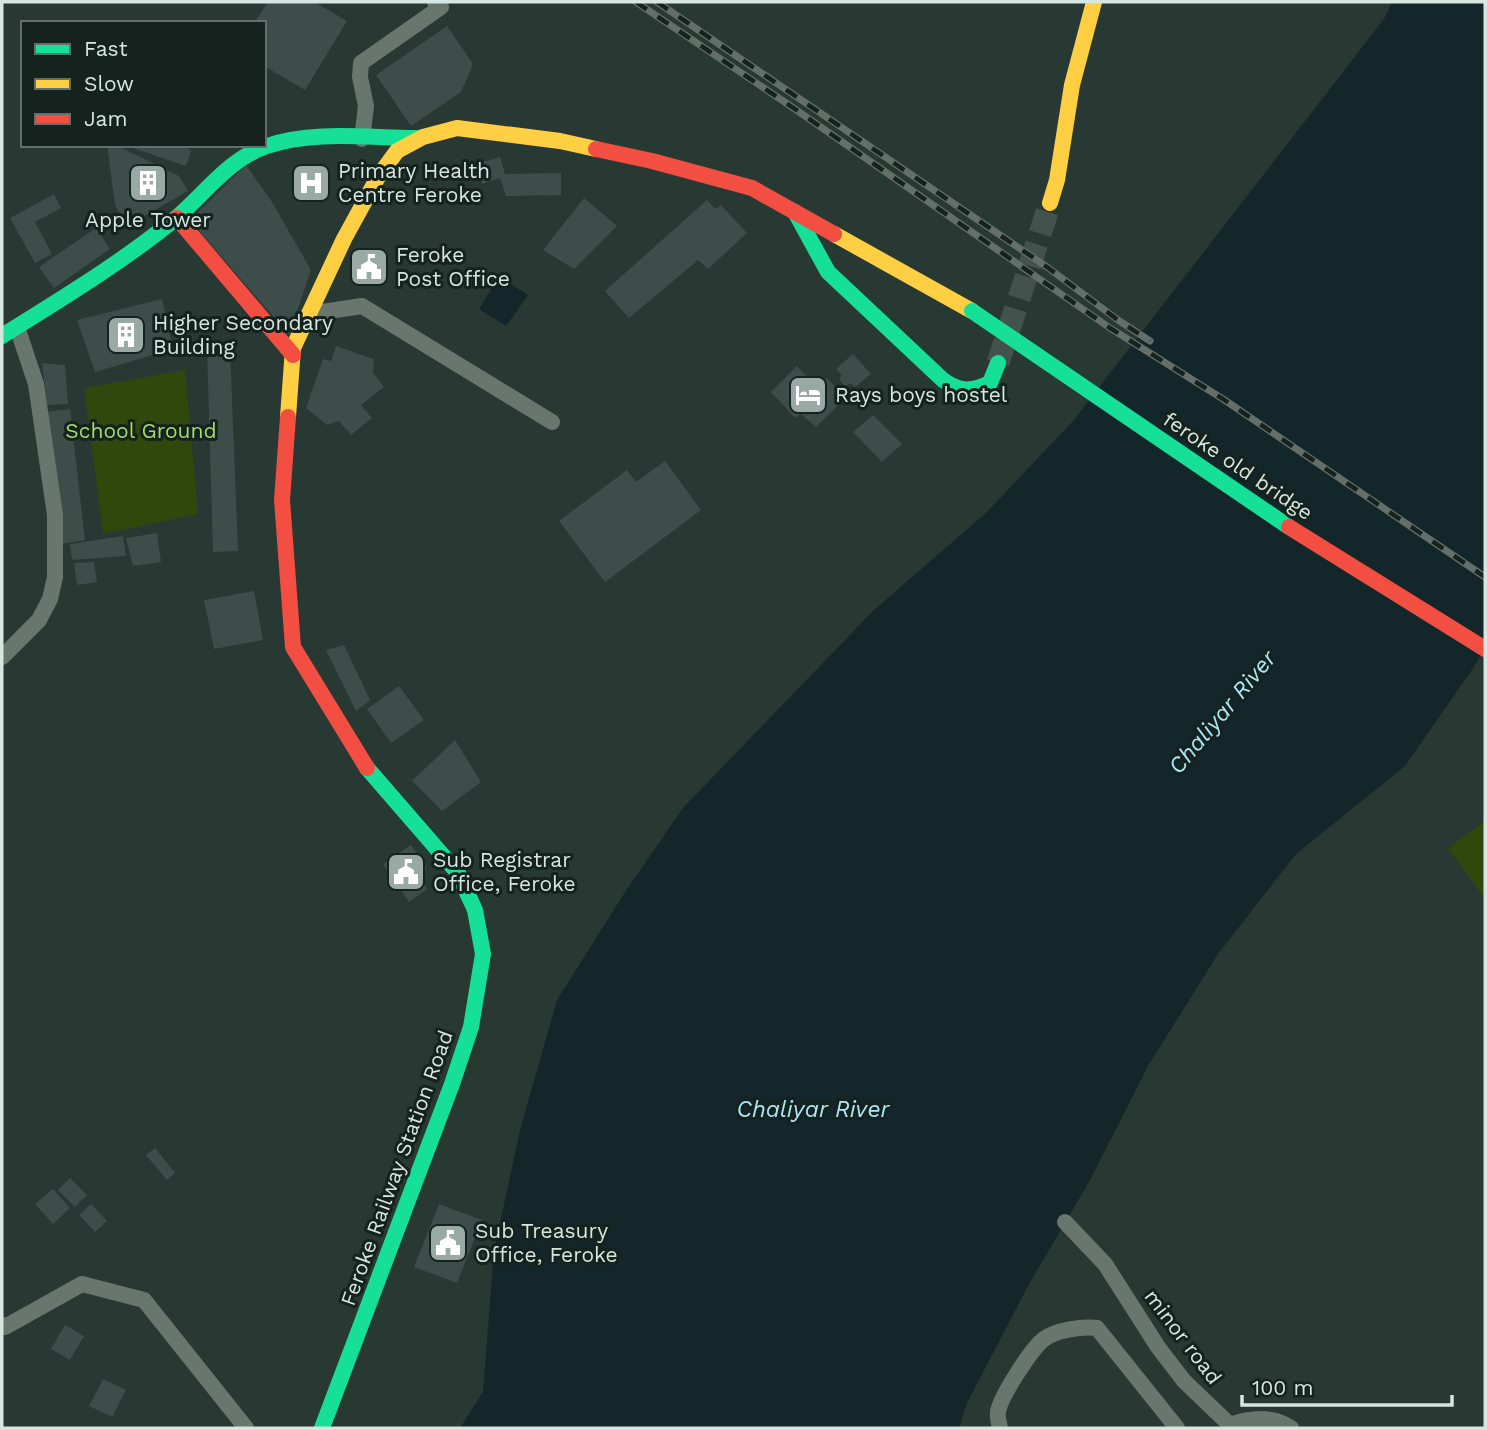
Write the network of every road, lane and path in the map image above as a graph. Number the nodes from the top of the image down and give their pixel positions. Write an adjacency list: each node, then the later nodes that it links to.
1 (435, 2): 4 (street)
2 (1094, 2): 7 (main road)
3 (423, 137): 4 (main road); 8 (main road, Feroke Railway Station Road); 11 (main road, Feroke Railway Station Road)
4 (362, 139): 5 (main road)
5 (266, 146)
6 (264, 147): 9 (main road)
7 (1050, 203)
8 (794, 212): 10 (main road, Feroke Railway Station Road); 15 (main road)
9 (177, 218): 12 (main road); 14 (main road)
10 (972, 311): 17 (main road, feroke old bridge, bridge)
11 (309, 314): 14 (main road, Feroke Railway Station Road); 16 (street)
12 (17, 327): 13 (main road); 18 (street)
13 (2, 336)
14 (293, 355): 22 (main road, Feroke Railway Station Road)
15 (998, 363)
16 (552, 422)
17 (1485, 649)
18 (2, 657)
19 (1065, 1222): 25 (street, minor road)
20 (2, 1325): 21 (street)
21 (246, 1428)
22 (322, 1428)
23 (1000, 1428): 24 (street)
24 (1177, 1428)
25 (1291, 1428)

